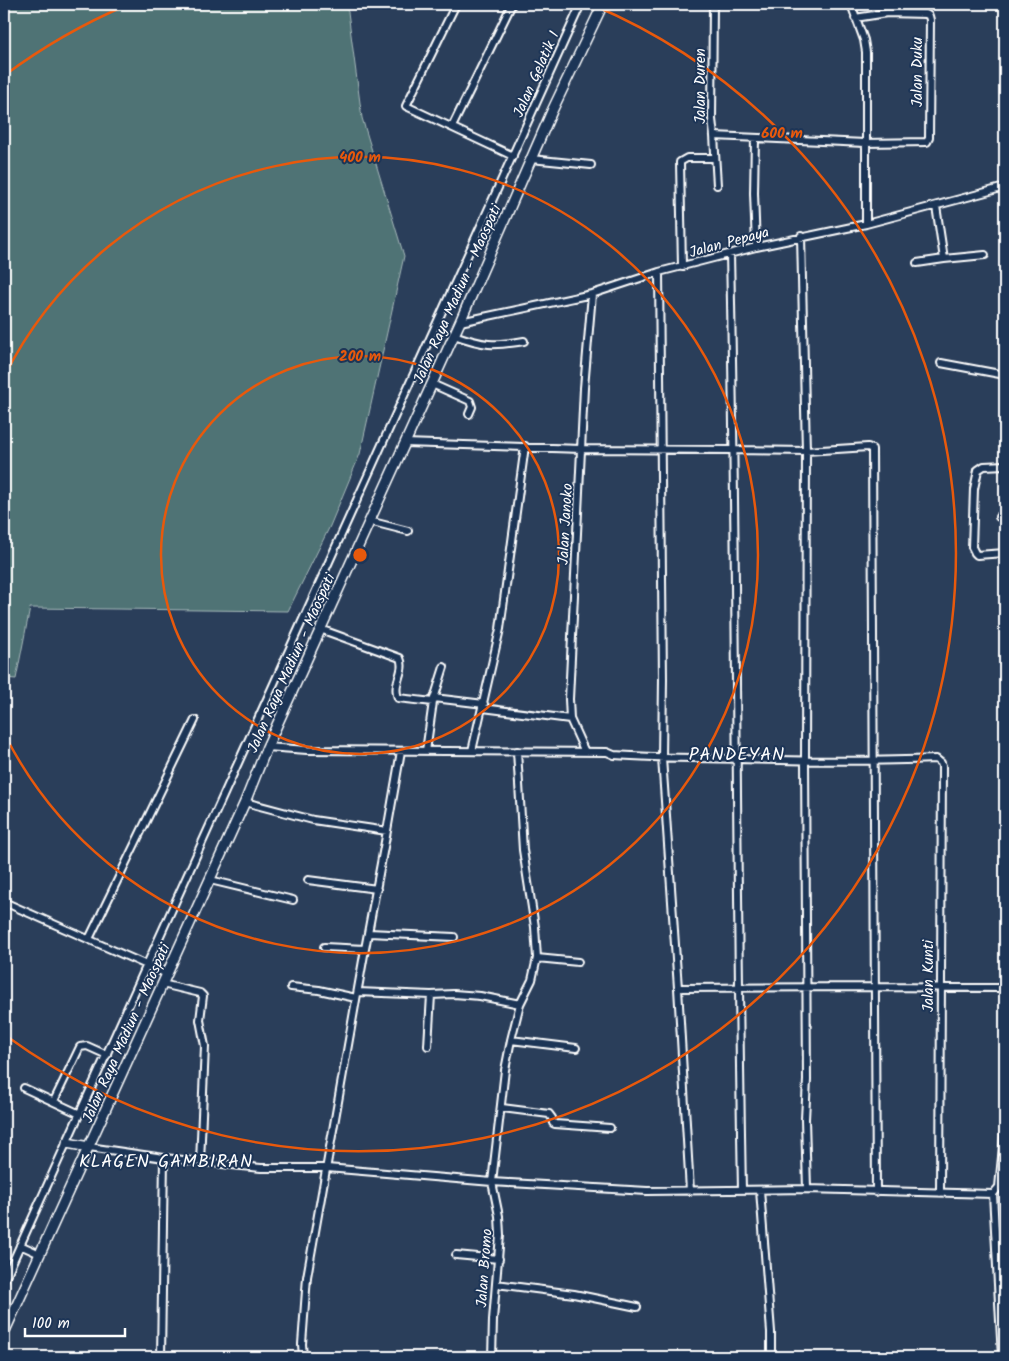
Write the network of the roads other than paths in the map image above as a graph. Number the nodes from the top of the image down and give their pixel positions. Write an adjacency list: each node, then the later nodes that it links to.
1 (456, 4): 8 (street)
2 (512, 4): 8 (street)
3 (581, 4): 12 (street, Jalan Gelatik I)
4 (603, 4): 14 (highway, Jalan Raya Madiun - Maospati)
5 (713, 4): 9 (street, Jalan Duren)
6 (851, 4): 7 (street)
7 (855, 18): 11 (street); 11 (street, Jalan Duku)
8 (452, 127): 12 (street)
9 (714, 136): 10 (street, Jalan Duren); 13 (street)
10 (755, 138): 11 (street, Jalan Duren); 21 (street)
11 (866, 143): 19 (street)
12 (513, 156): 76 (street, Jalan Gelatik I)
13 (715, 158): 16 (street); 26 (street)
14 (531, 159): 15 (street); 29 (highway, Jalan Raya Madiun - Maospati)
15 (591, 166)
16 (717, 185)
17 (1005, 187): 18 (street, Jalan Pepaya)
18 (936, 206): 19 (street, Jalan Pepaya); 24 (street)
19 (866, 224): 20 (street, Jalan Pepaya)
20 (801, 236): 21 (street, Jalan Pepaya); 41 (street)
21 (756, 247): 22 (street, Jalan Pepaya)
22 (730, 254): 26 (street, Jalan Pepaya); 40 (street)
23 (985, 255): 24 (street)
24 (944, 259): 25 (street)
25 (916, 263)
26 (682, 267): 27 (street, Jalan Pepaya)
27 (659, 272): 28 (street, Jalan Pepaya); 39 (street)
28 (592, 294): 29 (street, Jalan Pepaya); 38 (street, Jalan Janoko)
29 (460, 322): 30 (highway, Jalan Raya Madiun - Maospati)
30 (454, 335): 31 (street); 34 (highway, Jalan Raya Madiun - Maospati)
31 (524, 341)
32 (940, 363): 33 (street)
33 (1005, 375)
34 (432, 384): 35 (street); 36 (highway, Jalan Raya Madiun - Maospati)
35 (469, 414)
36 (405, 443): 37 (street); 43 (highway, Jalan Raya Madiun - Maospati)
37 (525, 446): 38 (street); 49 (street)
38 (581, 449): 39 (street); 50 (street, Jalan Janoko)
39 (660, 449): 40 (street); 58 (street)
40 (734, 450): 41 (street); 59 (street)
41 (806, 451): 60 (street); 61 (street)
42 (1005, 465): 45 (street)
43 (370, 522): 44 (street); 46 (highway, Jalan Raya Madiun - Maospati)
44 (408, 531)
45 (1005, 553)
46 (320, 629): 48 (street); 52 (highway, Jalan Raya Madiun - Maospati)
47 (444, 667): 48 (street)
48 (433, 700): 49 (street); 54 (street)
49 (483, 706): 50 (street); 55 (street)
50 (570, 719): 57 (street, Jalan Janoko)
51 (195, 720): 71 (street)
52 (267, 747): 53 (street); 62 (highway, Jalan Raya Madiun - Maospati)
53 (401, 751): 54 (street); 63 (street)
54 (426, 751): 55 (street)
55 (472, 751): 56 (street)
56 (517, 751): 57 (street); 74 (street, Jalan Bromo)
57 (584, 752): 58 (street)
58 (662, 758): 59 (street); 82 (street)
59 (737, 759): 60 (street); 83 (street)
60 (805, 761): 61 (street); 84 (street)
61 (873, 762): 79 (street); 81 (street, Jalan Kunti)
62 (245, 802): 63 (street); 64 (highway, Jalan Raya Madiun - Maospati)
63 (387, 831): 66 (street)
64 (210, 880): 67 (street); 77 (highway, Jalan Raya Madiun - Maospati)
65 (308, 880): 66 (street)
66 (377, 889): 69 (street)
67 (293, 900)
68 (4, 902): 71 (street)
69 (369, 933): 70 (street); 73 (street)
70 (454, 936)
71 (89, 939): 76 (street)
72 (324, 947): 73 (street)
73 (365, 949): 86 (street)
74 (537, 958): 75 (street); 88 (street, Jalan Bromo)
75 (578, 962)
76 (146, 965): 77 (street); 92 (street, Jalan Gelatik I)
77 (167, 974): 78 (highway, Jalan Raya Madiun - Maospati)
78 (162, 984): 100 (highway, Jalan Raya Madiun - Maospati); 102 (street)
79 (876, 986): 81 (street); 84 (street); 110 (street)
80 (292, 987): 86 (street)
81 (941, 987): 85 (street); 111 (street, Jalan Kunti)
82 (678, 988): 83 (street); 109 (street)
83 (738, 988): 84 (street); 107 (street)
84 (806, 988): 106 (street)
85 (1005, 988)
86 (357, 995): 87 (street); 103 (street)
87 (431, 996): 88 (street); 90 (street)
88 (520, 1004): 89 (street, Jalan Bromo)
89 (511, 1040): 91 (street); 95 (street, Jalan Bromo)
90 (428, 1046)
91 (576, 1048)
92 (107, 1055): 94 (street); 96 (street, Jalan Gelatik I)
93 (24, 1088): 94 (street)
94 (54, 1101): 96 (street)
95 (502, 1108): 98 (street); 104 (street, Jalan Bromo)
96 (80, 1114): 99 (street, Jalan Gelatik I)
97 (1005, 1126): 105 (street)
98 (610, 1128)
99 (67, 1143): 100 (highway); 113 (street, Jalan Gelatik I)
100 (89, 1147): 101 (street); 114 (highway, Jalan Raya Madiun - Maospati)
101 (164, 1158): 102 (street); 121 (street)
102 (200, 1162): 103 (street)
103 (327, 1168): 104 (street); 122 (street)
104 (492, 1182): 109 (street); 116 (street, Jalan Bromo)
105 (1002, 1187): 112 (street)
106 (807, 1189): 108 (street); 110 (street)
107 (742, 1190): 108 (street); 109 (street)
108 (760, 1190): 124 (street)
109 (690, 1191)
110 (876, 1192): 111 (street)
111 (940, 1193): 112 (street)
112 (993, 1194): 125 (street)
113 (20, 1245): 114 (street); 117 (street, Jalan Gelatik I)
114 (40, 1254): 120 (highway, Jalan Raya Madiun - Maospati)
115 (456, 1254): 116 (street)
116 (499, 1259): 118 (street, Jalan Bromo)
117 (4, 1281)
118 (496, 1284): 119 (street); 123 (street, Jalan Bromo)
119 (637, 1307)
120 (4, 1333)
121 (161, 1357)
122 (303, 1357)
123 (492, 1357)
124 (771, 1357)
125 (1002, 1357)

